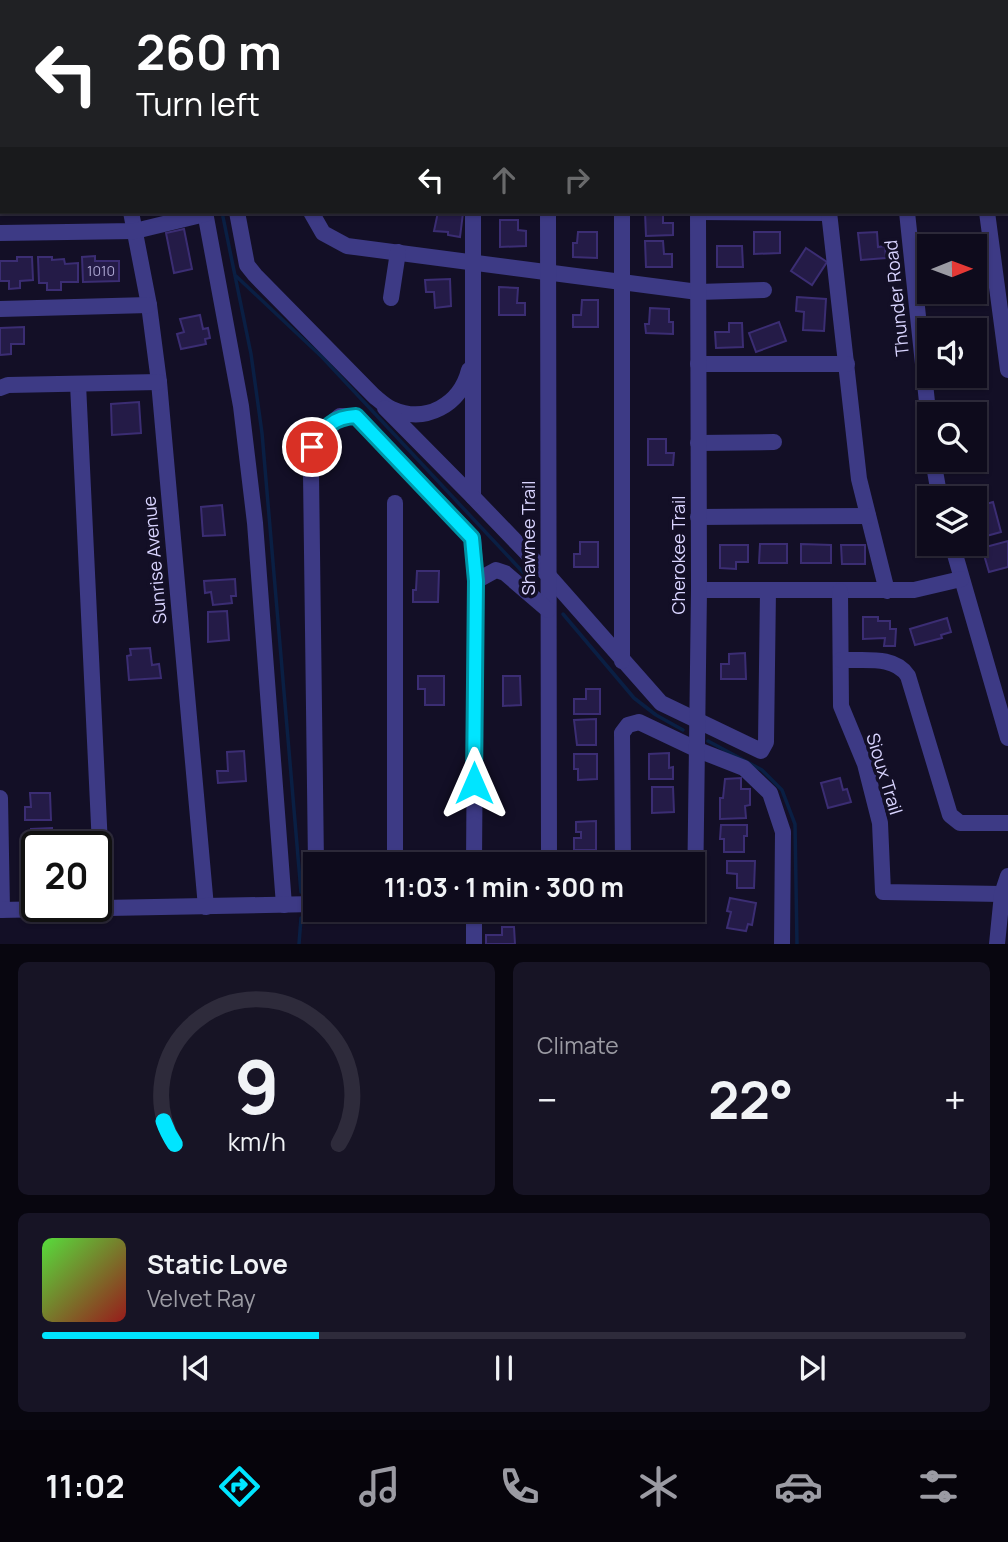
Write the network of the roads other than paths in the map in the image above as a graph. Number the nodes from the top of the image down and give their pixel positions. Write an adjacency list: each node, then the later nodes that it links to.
1 (131, 214): 13 (street, Sunrise Avenue)
2 (201, 214): 13 (street)
3 (205, 214): 65 (street)
4 (237, 214): 31 (street)
5 (312, 214): 15 (street)
6 (473, 214): 16 (street)
7 (548, 214): 17 (street, Shawnee Trail)
8 (622, 214): 18 (street)
9 (698, 214): 20 (street, Cherokee Trail)
10 (829, 214): 26 (street)
11 (907, 214): 32 (street, Thunder Road)
12 (987, 214): 27 (street)
13 (135, 231): 14 (street); 22 (street, Sunrise Avenue)
14 (0, 233)
15 (398, 252): 16 (street); 21 (street)
16 (473, 263): 17 (street); 24 (street)
17 (548, 272): 18 (street); 40 (street, Shawnee Trail)
18 (622, 282): 20 (street); 49 (street)
19 (764, 290): 20 (street)
20 (698, 292): 25 (street, Cherokee Trail)
21 (391, 298)
22 (149, 305): 23 (street); 28 (street, Sunrise Avenue)
23 (0, 309)
24 (473, 355): 31 (street); 35 (street)
25 (698, 364): 26 (street); 34 (street, Cherokee Trail)
26 (847, 364): 37 (street)
27 (1008, 370)
28 (159, 382): 29 (street); 66 (street, Sunrise Avenue)
29 (78, 384): 30 (street); 55 (street)
30 (0, 388)
31 (374, 396): 35 (street)
32 (927, 402)
33 (774, 442): 34 (street)
34 (698, 443): 38 (street, Cherokee Trail)
35 (472, 497): 40 (street)
36 (395, 503): 57 (street)
37 (868, 516): 38 (street); 45 (street)
38 (698, 517): 43 (street, Cherokee Trail)
39 (955, 556): 41 (street)
40 (548, 575): 47 (street, Shawnee Trail); 49 (street)
41 (961, 579): 45 (street); 51 (street)
42 (476, 581): 47 (street); 56 (street); 58 (street)
43 (699, 590): 44 (street); 50 (street, Cherokee Trail)
44 (768, 590): 46 (street); 50 (street)
45 (887, 590): 46 (street)
46 (840, 591): 48 (street, Sioux Trail)
47 (548, 610): 59 (street, Shawnee Trail)
48 (841, 660): 54 (street); 63 (street, Sioux Trail)
49 (622, 661): 50 (street)
50 (698, 721): 52 (street, Cherokee Trail)
51 (1008, 738)
52 (698, 750): 60 (street); 61 (street, Cherokee Trail); 72 (street)
53 (0, 798): 68 (street)
54 (1008, 823)
55 (99, 831)
56 (316, 852)
57 (395, 852)
58 (474, 852)
59 (549, 852)
60 (623, 852)
61 (695, 852)
62 (1008, 876): 63 (street)
63 (1002, 894): 73 (street)
64 (303, 904): 65 (street)
65 (284, 905): 66 (street)
66 (206, 907): 67 (street)
67 (112, 909)
68 (1, 910): 69 (street)
69 (21, 910)
70 (474, 922): 71 (street)
71 (474, 943)
72 (782, 943)
73 (997, 943)

